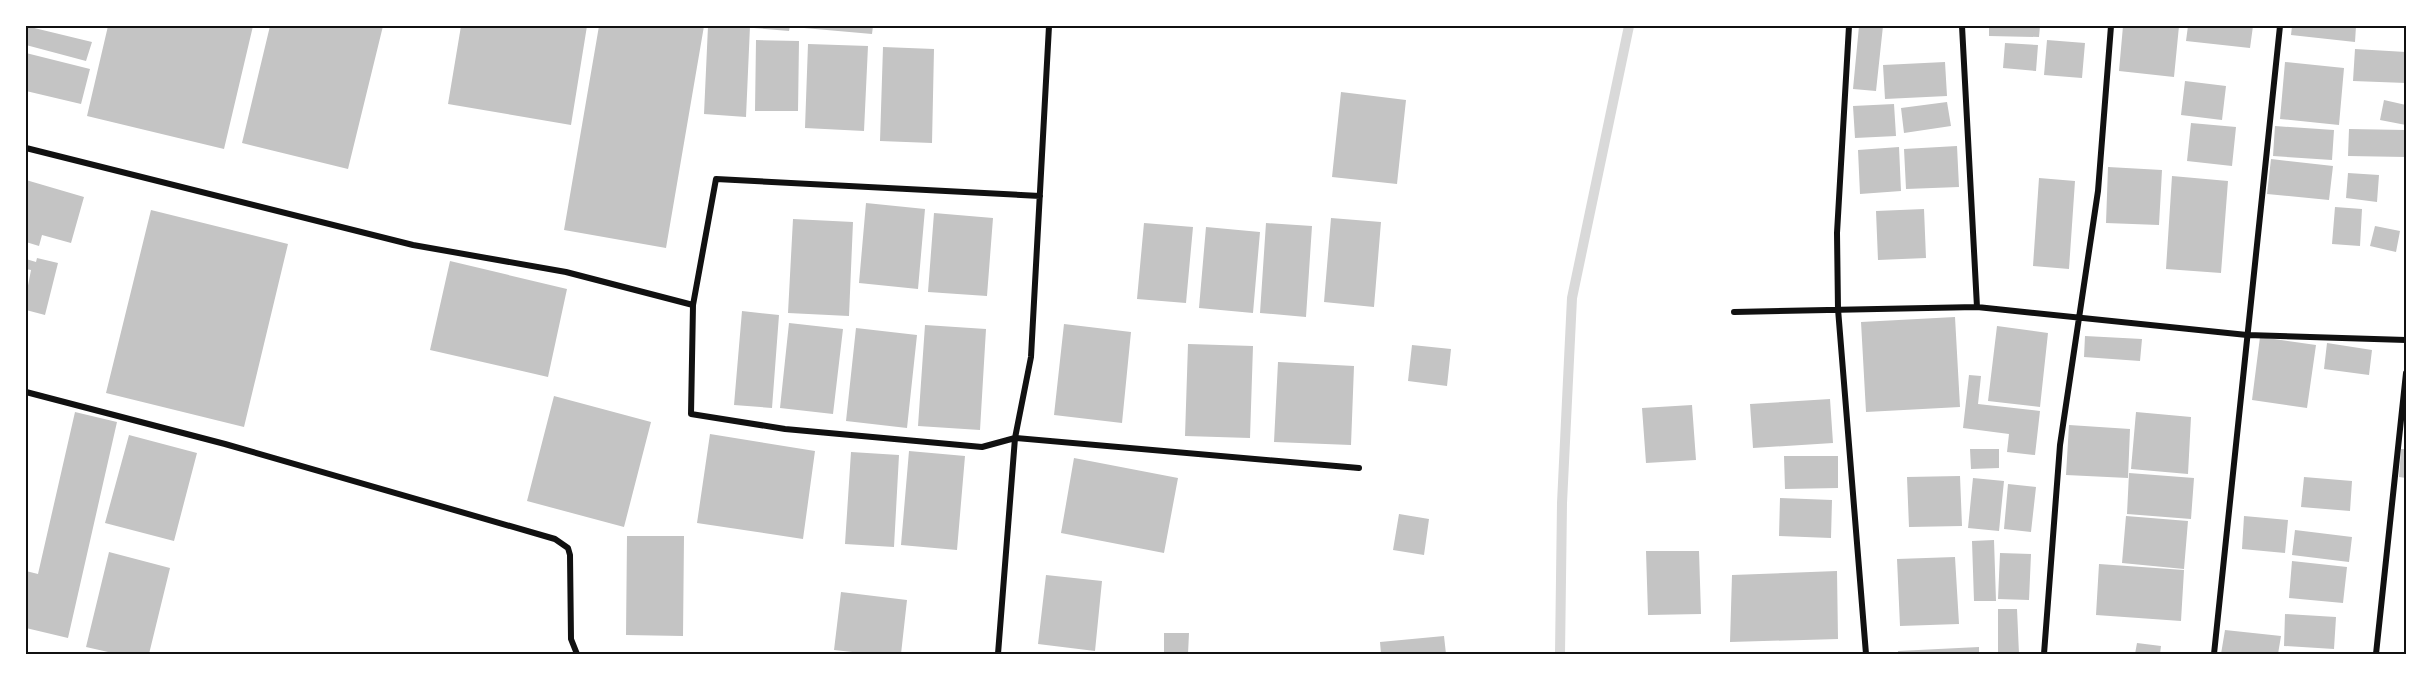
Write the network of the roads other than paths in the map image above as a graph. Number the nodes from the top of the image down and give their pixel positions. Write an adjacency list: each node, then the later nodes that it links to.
1 (1049, 26): 7 (street)
2 (1849, 26): 10 (street)
3 (1962, 26): 9 (street)
4 (2111, 26): 12 (street)
5 (2280, 26): 13 (street)
6 (26, 148): 8 (street)
7 (1040, 196): 8 (street); 17 (street)
8 (693, 305): 17 (street)
9 (1977, 307): 10 (street); 12 (street)
10 (1838, 309): 11 (street); 21 (street)
11 (1734, 312)
12 (2079, 319): 13 (street); 22 (street)
13 (2247, 335): 14 (street); 23 (street)
14 (2406, 340)
15 (2406, 373): 24 (street)
16 (26, 392): 19 (street)
17 (1015, 438): 18 (street); 20 (street)
18 (1359, 468)
19 (577, 654)
20 (998, 654)
21 (1866, 654)
22 (2044, 654)
23 (2214, 654)
24 (2376, 654)

